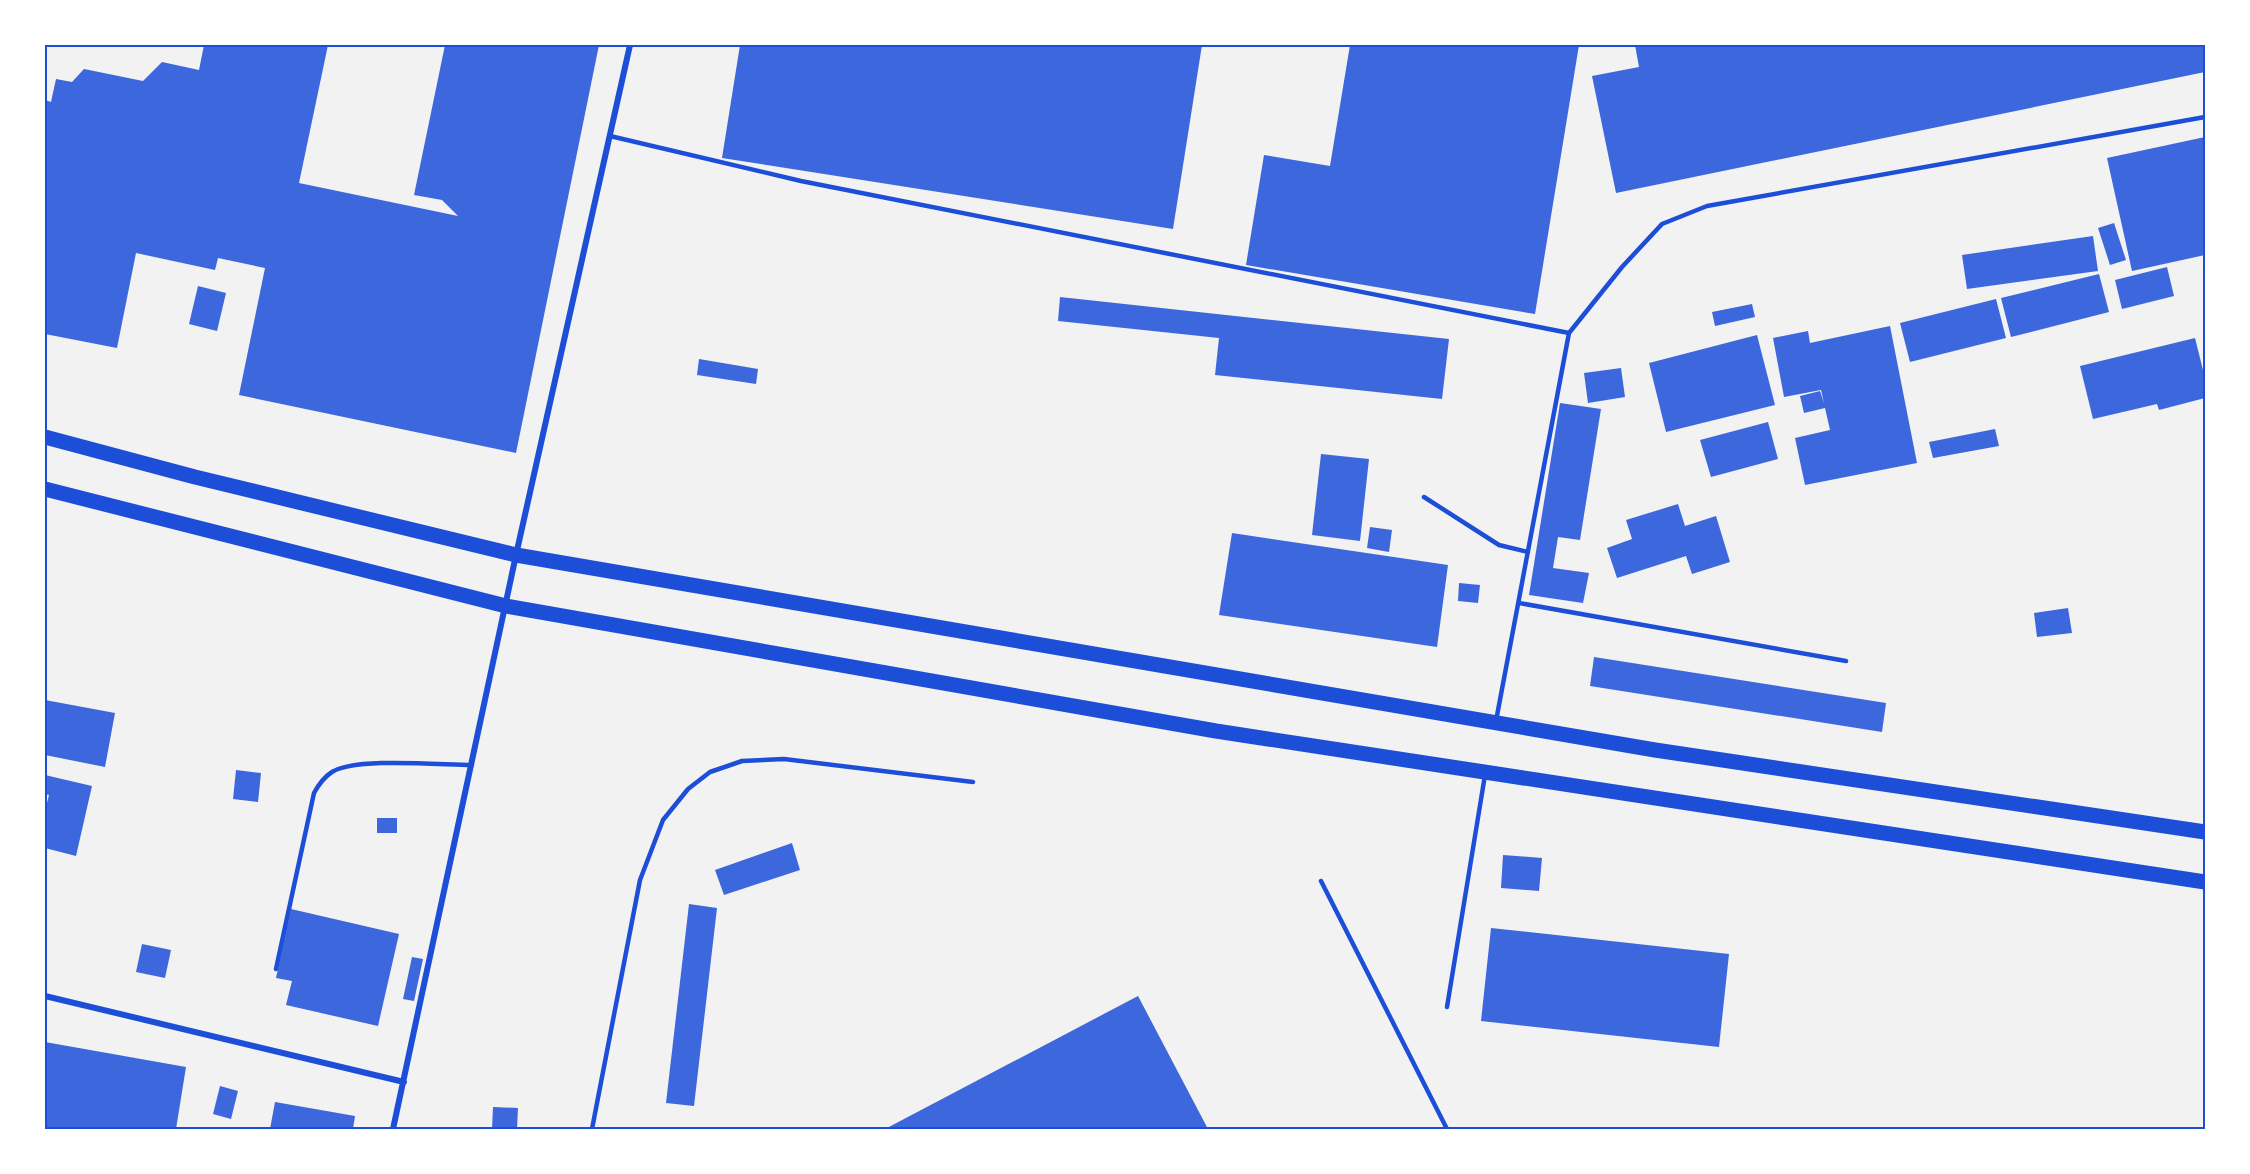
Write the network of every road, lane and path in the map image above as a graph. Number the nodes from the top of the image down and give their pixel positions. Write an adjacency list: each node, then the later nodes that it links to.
1 (630, 45): 3 (street)
2 (2205, 117): 4 (lane)
3 (610, 136): 4 (lane); 9 (street)
4 (1569, 333): 8 (lane)
5 (45, 437): 9 (main road)
6 (45, 489): 11 (main road)
7 (1424, 496): 8 (lane)
8 (1528, 552): 10 (lane)
9 (516, 555): 11 (street); 13 (main road)
10 (1518, 603): 12 (lane); 13 (lane)
11 (506, 606): 14 (street); 15 (main road)
12 (1846, 661)
13 (1496, 723): 17 (main road)
14 (472, 765): 20 (lane); 23 (street)
15 (1486, 772): 19 (main road); 22 (lane)
16 (973, 782): 25 (lane)
17 (2205, 832)
18 (1321, 881): 26 (lane)
19 (2205, 882)
20 (276, 969)
21 (45, 996): 23 (street)
22 (1447, 1007)
23 (404, 1082): 24 (street)
24 (393, 1129)
25 (592, 1129)
26 (1447, 1129)

